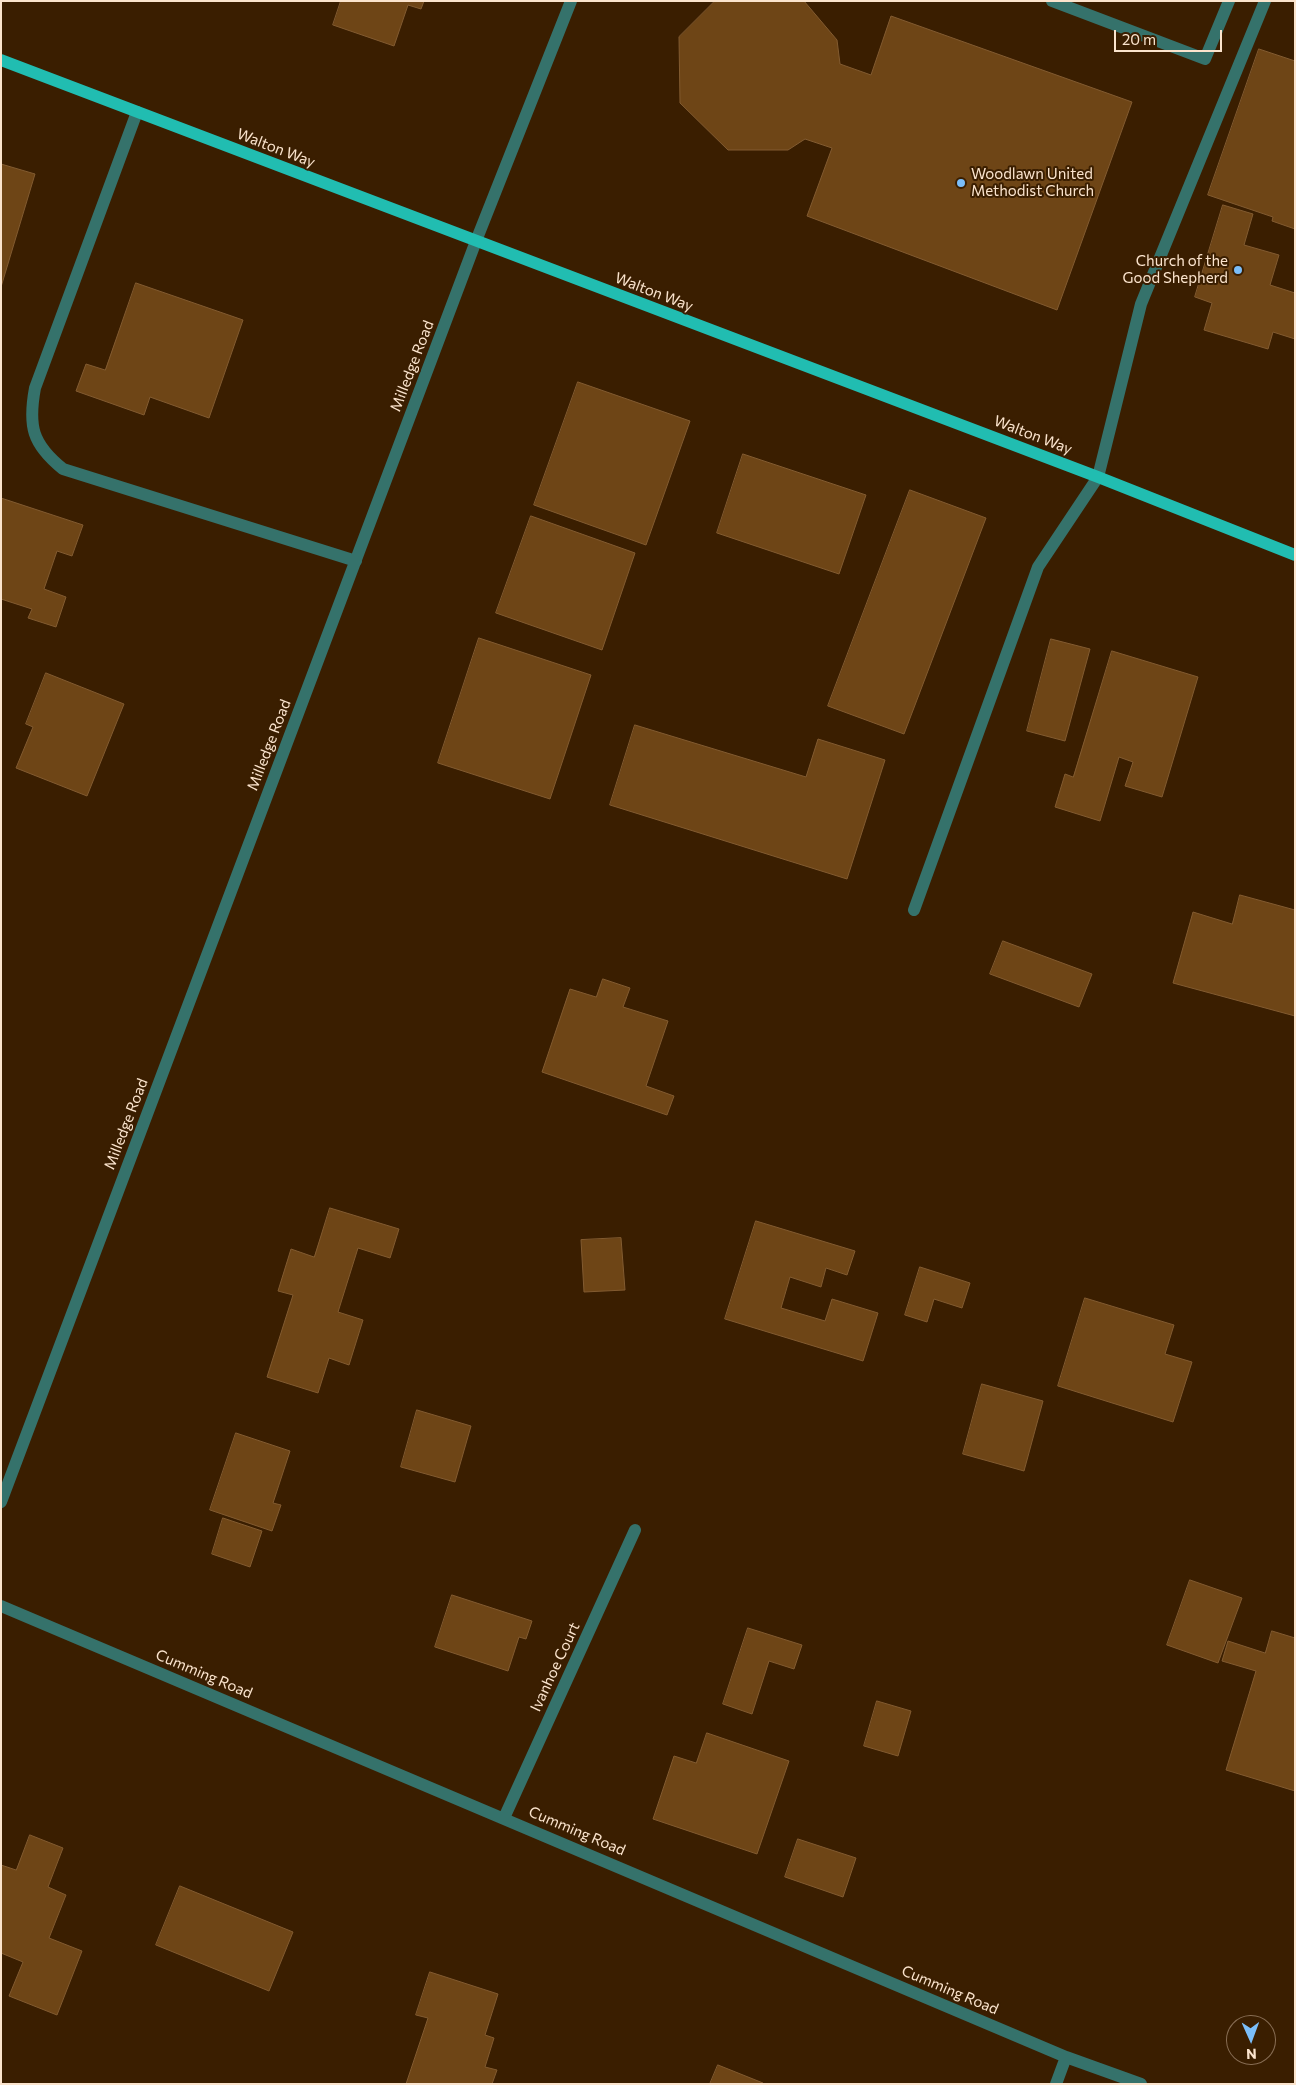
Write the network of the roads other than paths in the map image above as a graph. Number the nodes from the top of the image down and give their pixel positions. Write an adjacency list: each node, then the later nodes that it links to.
1 (570, 1): 7 (street, Milledge Road)
2 (1052, 1): 3 (street)
3 (1229, 1)
4 (1265, 1): 8 (street)
5 (1, 60): 6 (main road, Walton Way)
6 (137, 112): 7 (main road, Walton Way); 10 (street)
7 (476, 242): 8 (main road, Walton Way); 10 (street, Milledge Road)
8 (1098, 477): 9 (main road, Walton Way); 11 (street)
9 (1295, 555)
10 (356, 561): 12 (street, Milledge Road)
11 (914, 910)
12 (1, 1502)
13 (635, 1530): 15 (street, Ivanhoe Court)
14 (1, 1606): 15 (street, Cumming Road)
15 (504, 1818): 16 (street, Cumming Road)
16 (1066, 2057): 17 (street); 18 (street, Cumming Road)
17 (1056, 2084)
18 (1141, 2084)

